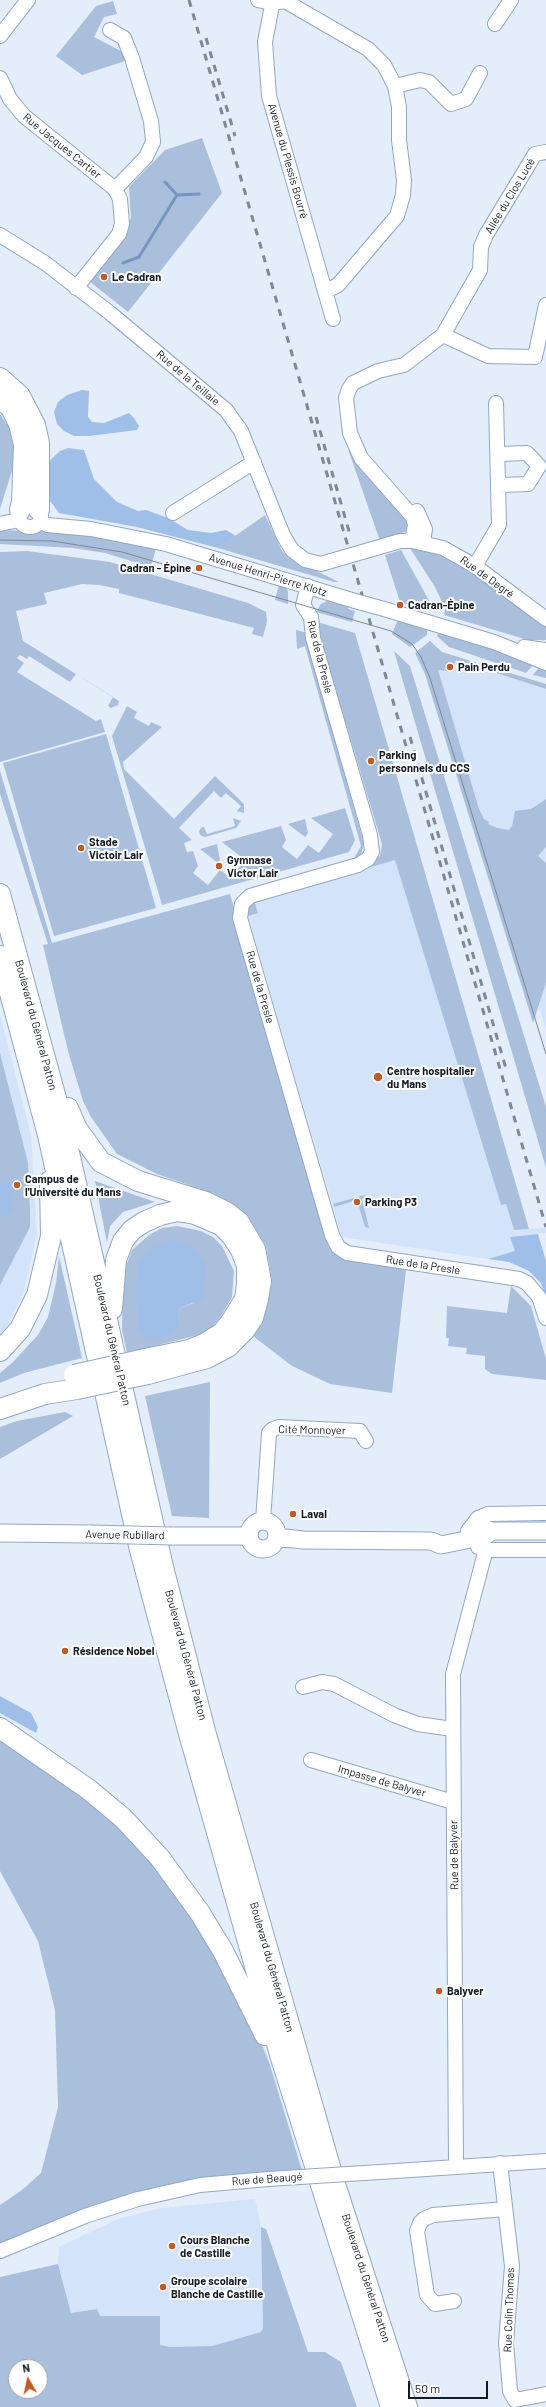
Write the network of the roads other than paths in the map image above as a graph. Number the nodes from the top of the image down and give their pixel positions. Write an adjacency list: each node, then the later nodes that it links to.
1 (28, 0): 6 (street)
2 (511, 0): 4 (street)
3 (267, 1): 9 (street); 14 (street, Avenue du Plessis Bourré)
4 (495, 24)
5 (110, 30): 11 (street)
6 (0, 36)
7 (480, 73): 9 (street)
8 (0, 78): 11 (street, Rue Jacques Cartier)
9 (395, 86): 14 (street)
10 (546, 152): 17 (street, Allée du Clos Lucé)
11 (115, 190): 13 (street)
12 (0, 235): 13 (street, Rue de la Teillaie)
13 (76, 288): 23 (street, Rue de la Teillaie)
14 (326, 291): 16 (street, Avenue du Plessis Bourré)
15 (546, 305): 18 (street)
16 (333, 319)
17 (443, 335): 18 (street); 26 (street)
18 (540, 357)
19 (0, 378): 28 (highway)
20 (0, 398): 28 (highway)
21 (496, 403): 22 (street)
22 (499, 454): 24 (street); 25 (street)
23 (254, 462): 27 (street); 30 (street, Rue de la Teillaie, bridge)
24 (543, 466): 25 (street)
25 (500, 485): 31 (street)
26 (392, 493): 30 (street); 30 (street)
27 (173, 513)
28 (30, 515): 29 (street, Avenue Henri-Pierre Klotz); 32 (street, Avenue Henri-Pierre Klotz)
29 (0, 524)
30 (417, 542): 31 (street, Rue de Degré)
31 (475, 566): 33 (street, Rue de Degré)
32 (308, 586): 34 (street, Avenue Henri-Pierre Klotz, bridge); 41 (street, Rue de la Presle)
33 (546, 619)
34 (494, 642): 35 (street, Avenue Henri-Pierre Klotz); 36 (street, Avenue Henri-Pierre Klotz)
35 (546, 650)
36 (546, 662)
37 (0, 894): 39 (highway, Boulevard du Général Patton)
38 (0, 956): 40 (highway, Boulevard du Général Patton)
39 (41, 1040): 42 (highway, Boulevard du Général Patton); 44 (highway)
40 (48, 1135): 43 (highway); 63 (highway, Boulevard du Général Patton)
41 (546, 1318)
42 (111, 1338): 44 (highway); 73 (highway, Boulevard du Général Patton)
43 (0, 1351)
44 (147, 1367): 45 (highway, bridge)
45 (76, 1382): 46 (highway); 47 (highway)
46 (0, 1395)
47 (0, 1408)
48 (366, 1441): 50 (street, Cité Monnoyer)
49 (546, 1513): 53 (street)
50 (264, 1521): 54 (main road); 55 (main road)
51 (546, 1531): 53 (main road)
52 (0, 1533): 54 (main road, Avenue Rubillard, bridge)
53 (468, 1535): 55 (main road); 56 (street)
54 (249, 1536): 55 (main road)
55 (277, 1537)
56 (486, 1550): 57 (street); 59 (street, Rue de Balyver)
57 (546, 1550)
58 (303, 1687): 59 (street)
59 (452, 1729): 62 (street, Rue de Balyver)
60 (5, 1732): 63 (highway)
61 (311, 1760): 62 (street, Impasse de Balyver)
62 (453, 1802): 66 (street, Rue de Balyver)
63 (281, 2058): 72 (highway, Boulevard du Général Patton)
64 (546, 2161): 65 (street, Rue de Beaugé)
65 (500, 2163): 66 (street, Rue de Beaugé); 67 (street, Rue Colin Thomas)
66 (456, 2166): 68 (street, Rue de Beaugé, bridge)
67 (505, 2209): 69 (street); 71 (street, Rue Colin Thomas)
68 (0, 2251)
69 (454, 2301)
70 (546, 2394): 71 (street, Rue Colin Thomas)
71 (524, 2403)
72 (391, 2407)
73 (407, 2407)

